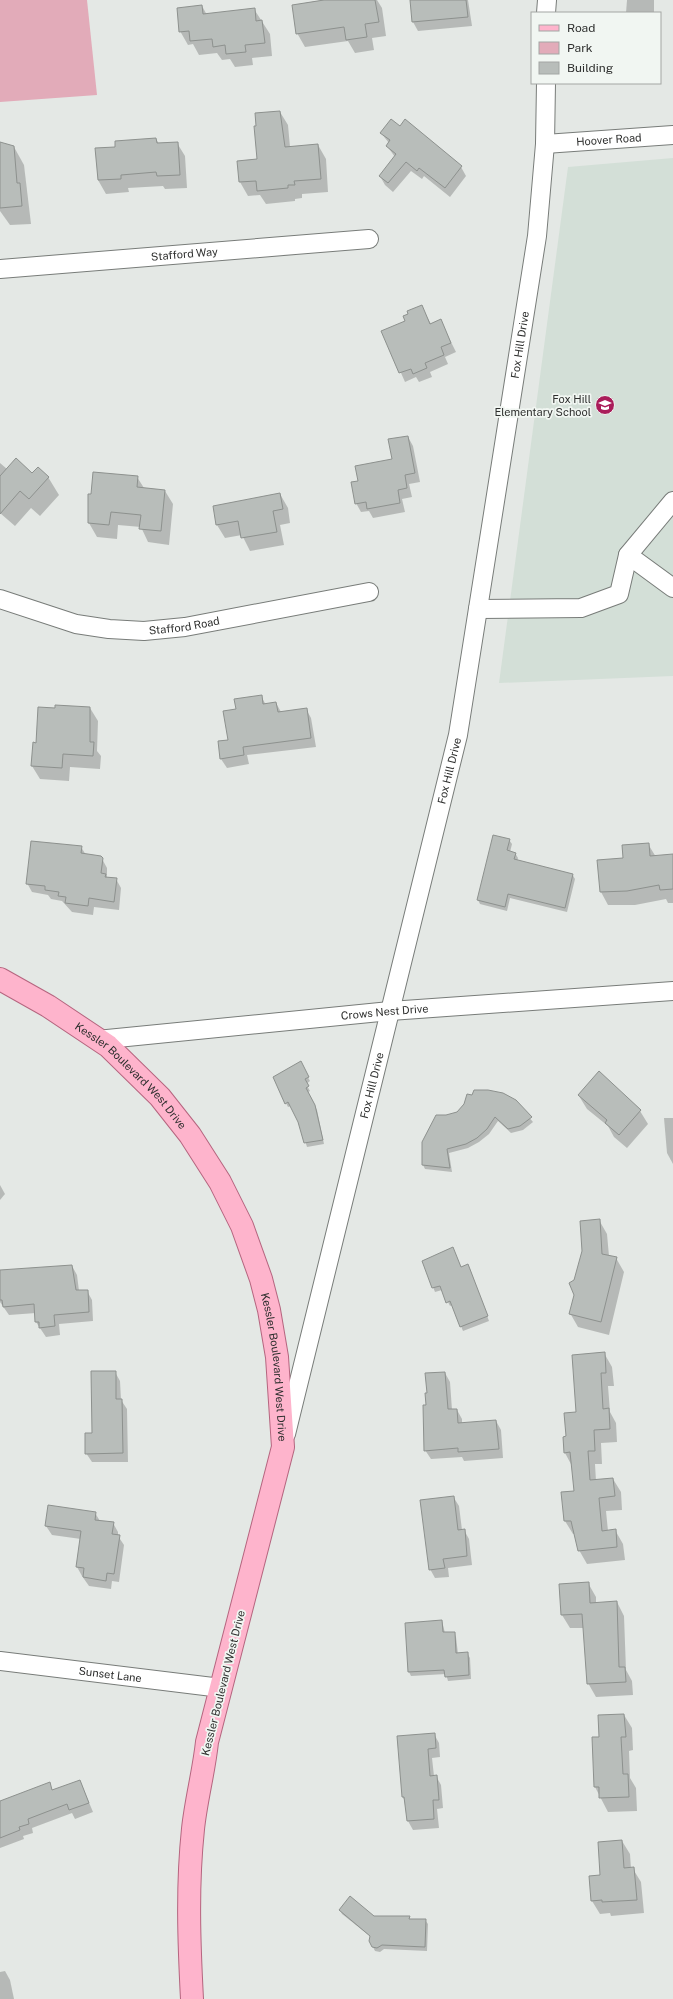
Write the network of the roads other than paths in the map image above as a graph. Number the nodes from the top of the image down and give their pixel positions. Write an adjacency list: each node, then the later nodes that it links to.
1 (546, 0): 2 (street)
2 (546, 12)
3 (546, 84): 5 (street, Fox Hill Drive)
4 (673, 134): 5 (street, Hoover Road)
5 (545, 144): 13 (street, Fox Hill Drive)
6 (369, 239): 7 (street, Stafford Way)
7 (0, 269)
8 (673, 501): 9 (street)
9 (628, 555): 10 (street); 13 (street)
10 (673, 588)
11 (369, 592): 12 (street, Stafford Road)
12 (0, 600)
13 (478, 609): 16 (street, Fox Hill Drive)
14 (0, 979): 17 (main road, Kessler Boulevard West Drive)
15 (673, 990): 16 (street, Crows Nest Drive)
16 (390, 1011): 17 (street, Crows Nest Drive); 18 (street, Fox Hill Drive)
17 (97, 1040): 18 (main road, Kessler Boulevard West Drive)
18 (283, 1447): 20 (main road, Kessler Boulevard West Drive)
19 (0, 1661): 20 (street, Sunset Lane)
20 (220, 1688): 21 (main road, Kessler Boulevard West Drive)
21 (192, 1999)

